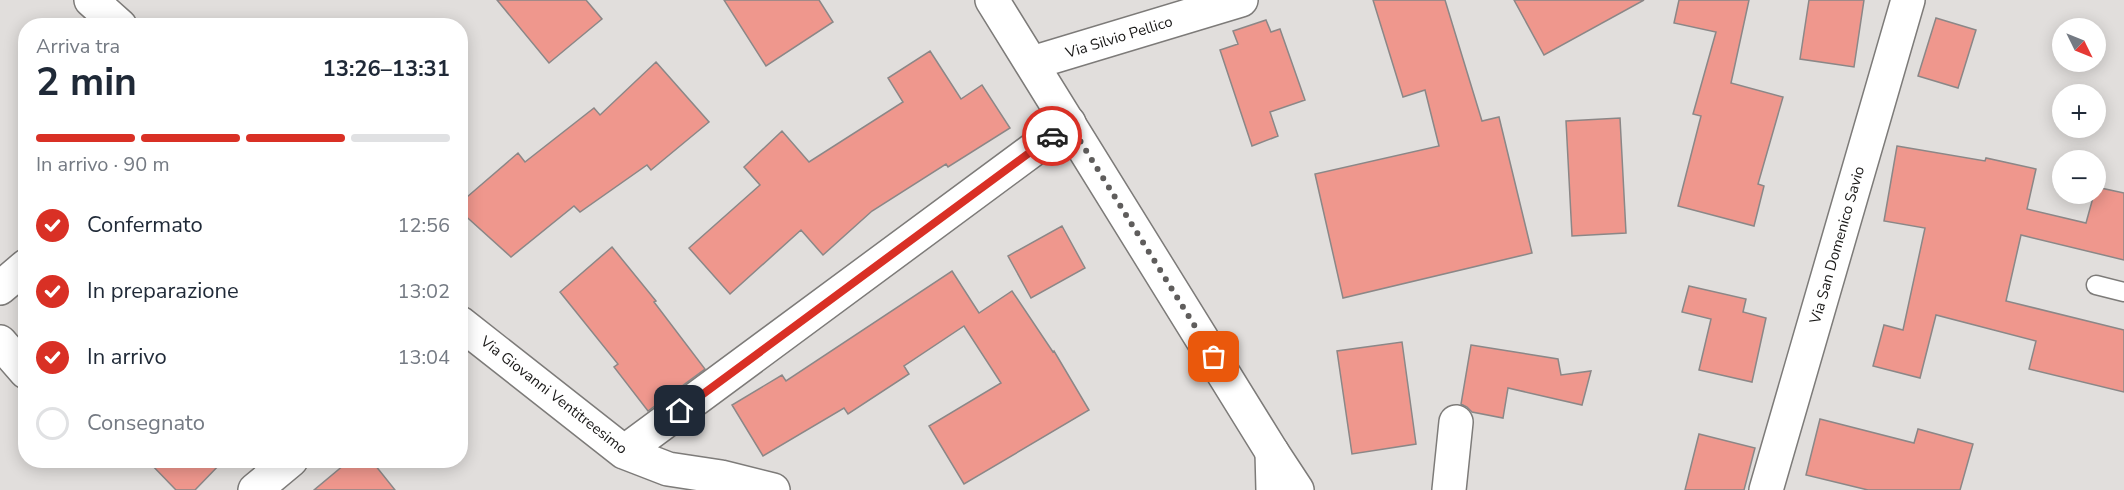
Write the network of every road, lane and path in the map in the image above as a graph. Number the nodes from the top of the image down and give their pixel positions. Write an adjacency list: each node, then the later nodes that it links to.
1 (91, 0): 5 (street)
2 (992, 0): 6 (street)
3 (1241, 0): 6 (street, Via Silvio Pellico)
4 (1908, 0): 26 (street, Via San Domenico Savio)
5 (111, 18)
6 (1032, 63): 7 (street)
7 (1069, 123): 16 (street); 17 (street)
8 (18, 273): 10 (street)
9 (2096, 285): 11 (lane)
10 (0, 288)
11 (2124, 292)
12 (468, 329): 16 (street, Via Giovanni Ventitreesimo)
13 (0, 342): 14 (street)
14 (18, 363)
15 (1456, 422): 25 (street)
16 (624, 452): 19 (street, Via Giovanni Ventitreesimo)
17 (1272, 452): 23 (street); 24 (street)
18 (281, 468): 21 (street)
19 (676, 480): 20 (street, Via Giovanni Ventitreesimo)
20 (720, 484): 22 (street, Via Giovanni Ventitreesimo)
21 (255, 490)
22 (773, 490)
23 (1273, 490)
24 (1297, 490)
25 (1449, 490)
26 (1766, 490)

